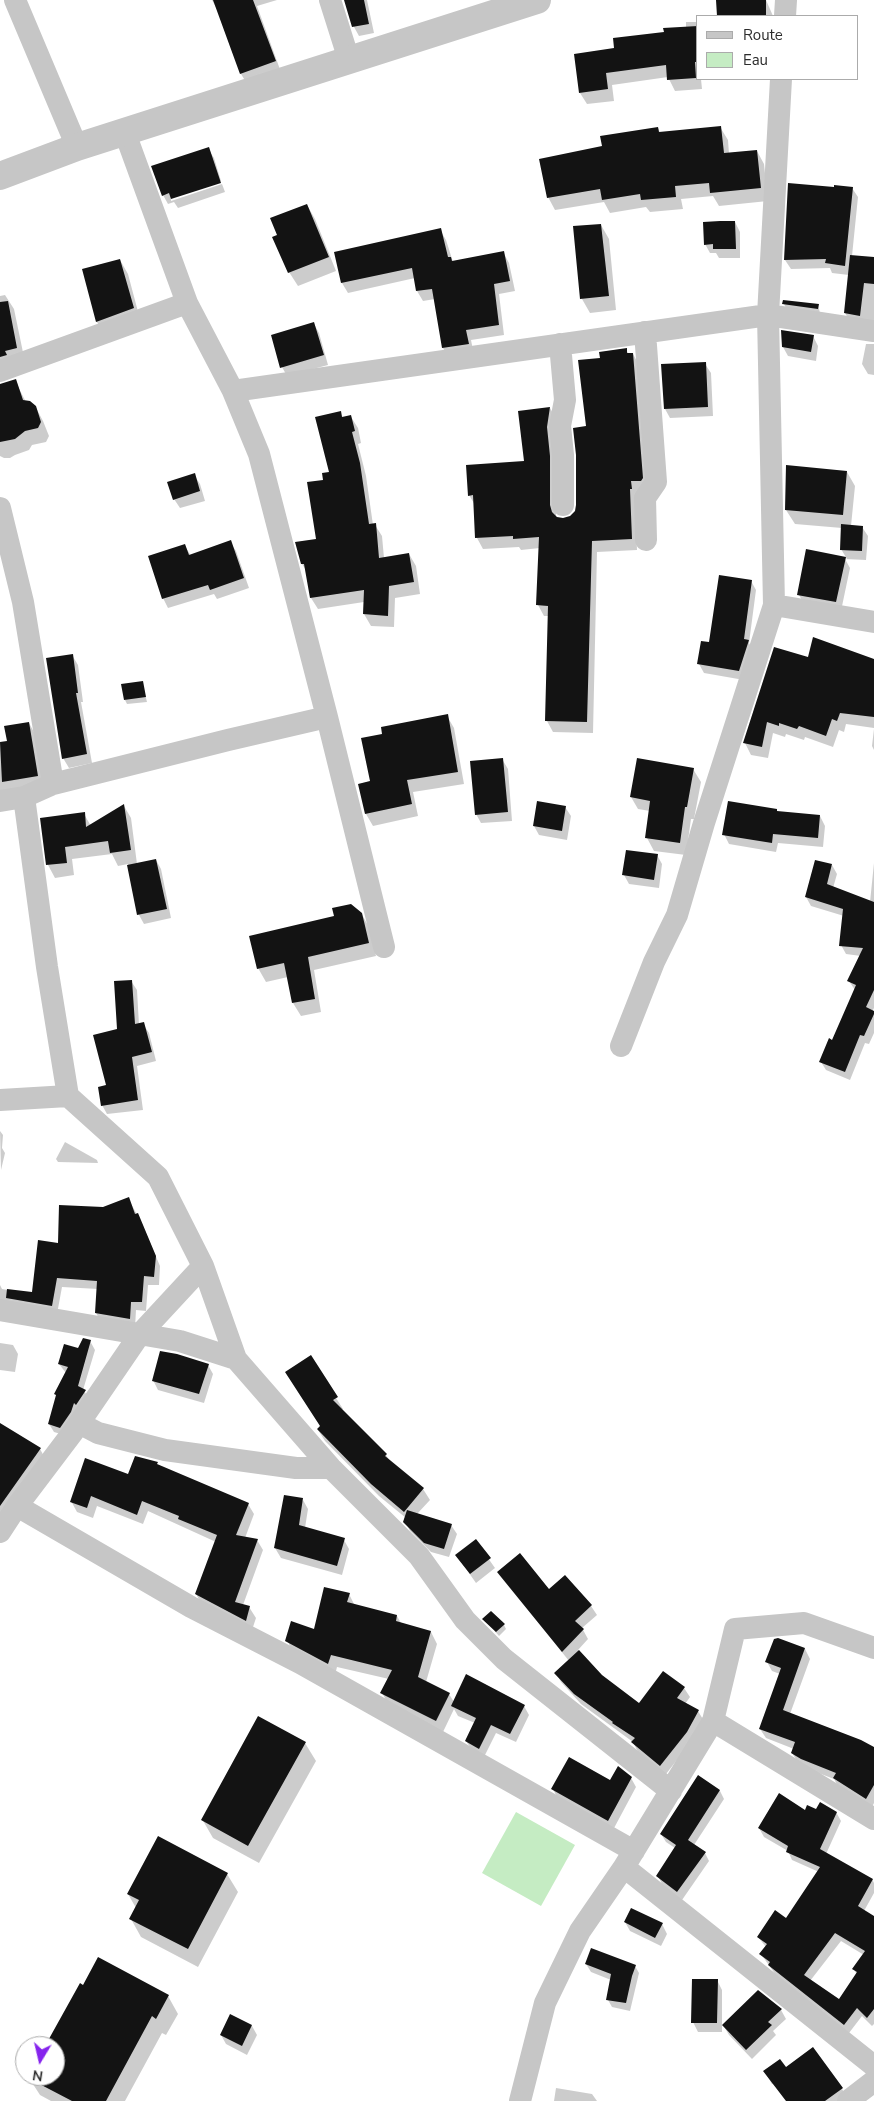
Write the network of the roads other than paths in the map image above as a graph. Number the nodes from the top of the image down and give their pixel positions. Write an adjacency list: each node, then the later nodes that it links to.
1 (15, 0): 9 (street)
2 (330, 0): 6 (street)
3 (537, 0): 6 (street)
4 (786, 0): 5 (street)
5 (785, 15)
6 (349, 60): 8 (street)
7 (781, 80): 12 (street)
8 (125, 133): 9 (street); 11 (street)
9 (77, 147): 10 (street)
10 (0, 176)
11 (186, 303): 16 (street); 17 (street)
12 (768, 315): 13 (street); 14 (street); 21 (street)
13 (874, 331)
14 (644, 332): 15 (street); 20 (street)
15 (560, 344): 17 (street); 18 (street)
16 (0, 372)
17 (233, 390): 23 (street)
18 (563, 505)
19 (0, 508): 24 (street)
20 (646, 540)
21 (774, 605): 22 (street); 28 (street)
22 (874, 622)
23 (327, 717): 24 (street); 27 (street)
24 (53, 784): 25 (street)
25 (24, 797): 26 (street); 29 (street)
26 (0, 801)
27 (384, 947)
28 (621, 1046)
29 (68, 1096): 30 (street); 31 (street)
30 (0, 1100)
31 (203, 1266): 33 (street); 34 (street)
32 (0, 1310): 33 (street)
33 (140, 1334): 34 (street); 35 (street)
34 (236, 1359): 36 (street)
35 (80, 1423): 36 (street); 37 (street)
36 (331, 1468): 41 (street)
37 (17, 1506): 38 (street); 43 (street)
38 (0, 1532)
39 (874, 1648): 40 (street)
40 (713, 1721): 41 (street); 42 (street)
41 (671, 1791): 43 (street)
42 (874, 1819)
43 (629, 1859): 44 (street); 46 (street)
44 (874, 2066)
45 (874, 2081): 47 (street)
46 (520, 2101)
47 (848, 2101)

